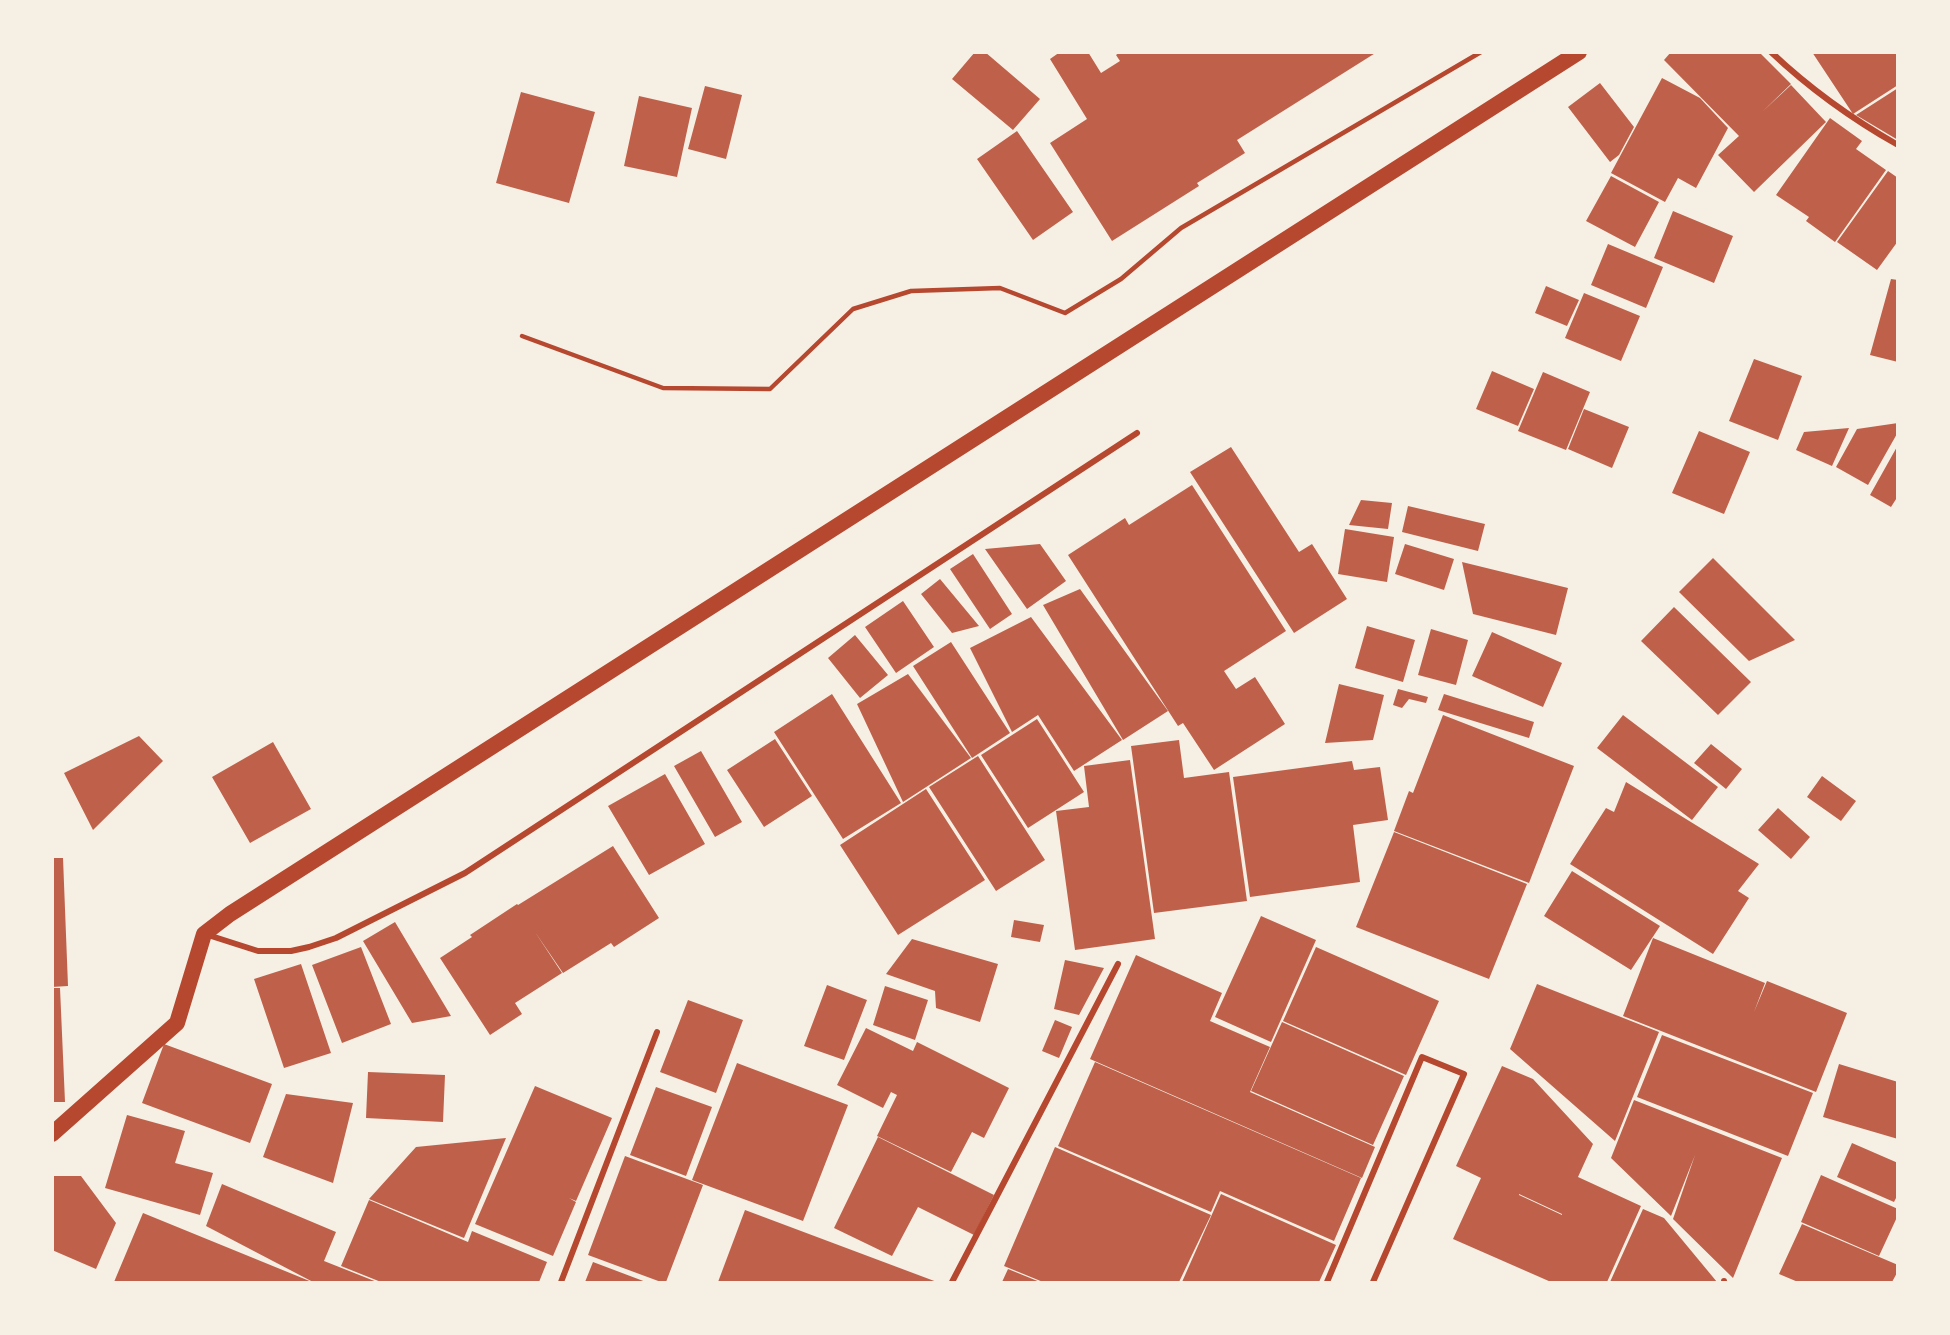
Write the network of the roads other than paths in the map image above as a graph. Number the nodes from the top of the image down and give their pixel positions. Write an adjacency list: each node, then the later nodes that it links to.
1 (1481, 52): 5 (lane)
2 (1580, 52): 7 (highway)
3 (1771, 52): 4 (street)
4 (1898, 145)
5 (522, 336)
6 (1137, 433): 7 (street)
7 (204, 934): 10 (highway)
8 (1118, 964): 12 (street)
9 (657, 1032): 11 (street)
10 (52, 1134)
11 (561, 1282)
12 (952, 1282)
13 (1328, 1282): 14 (street)
14 (1373, 1282)

